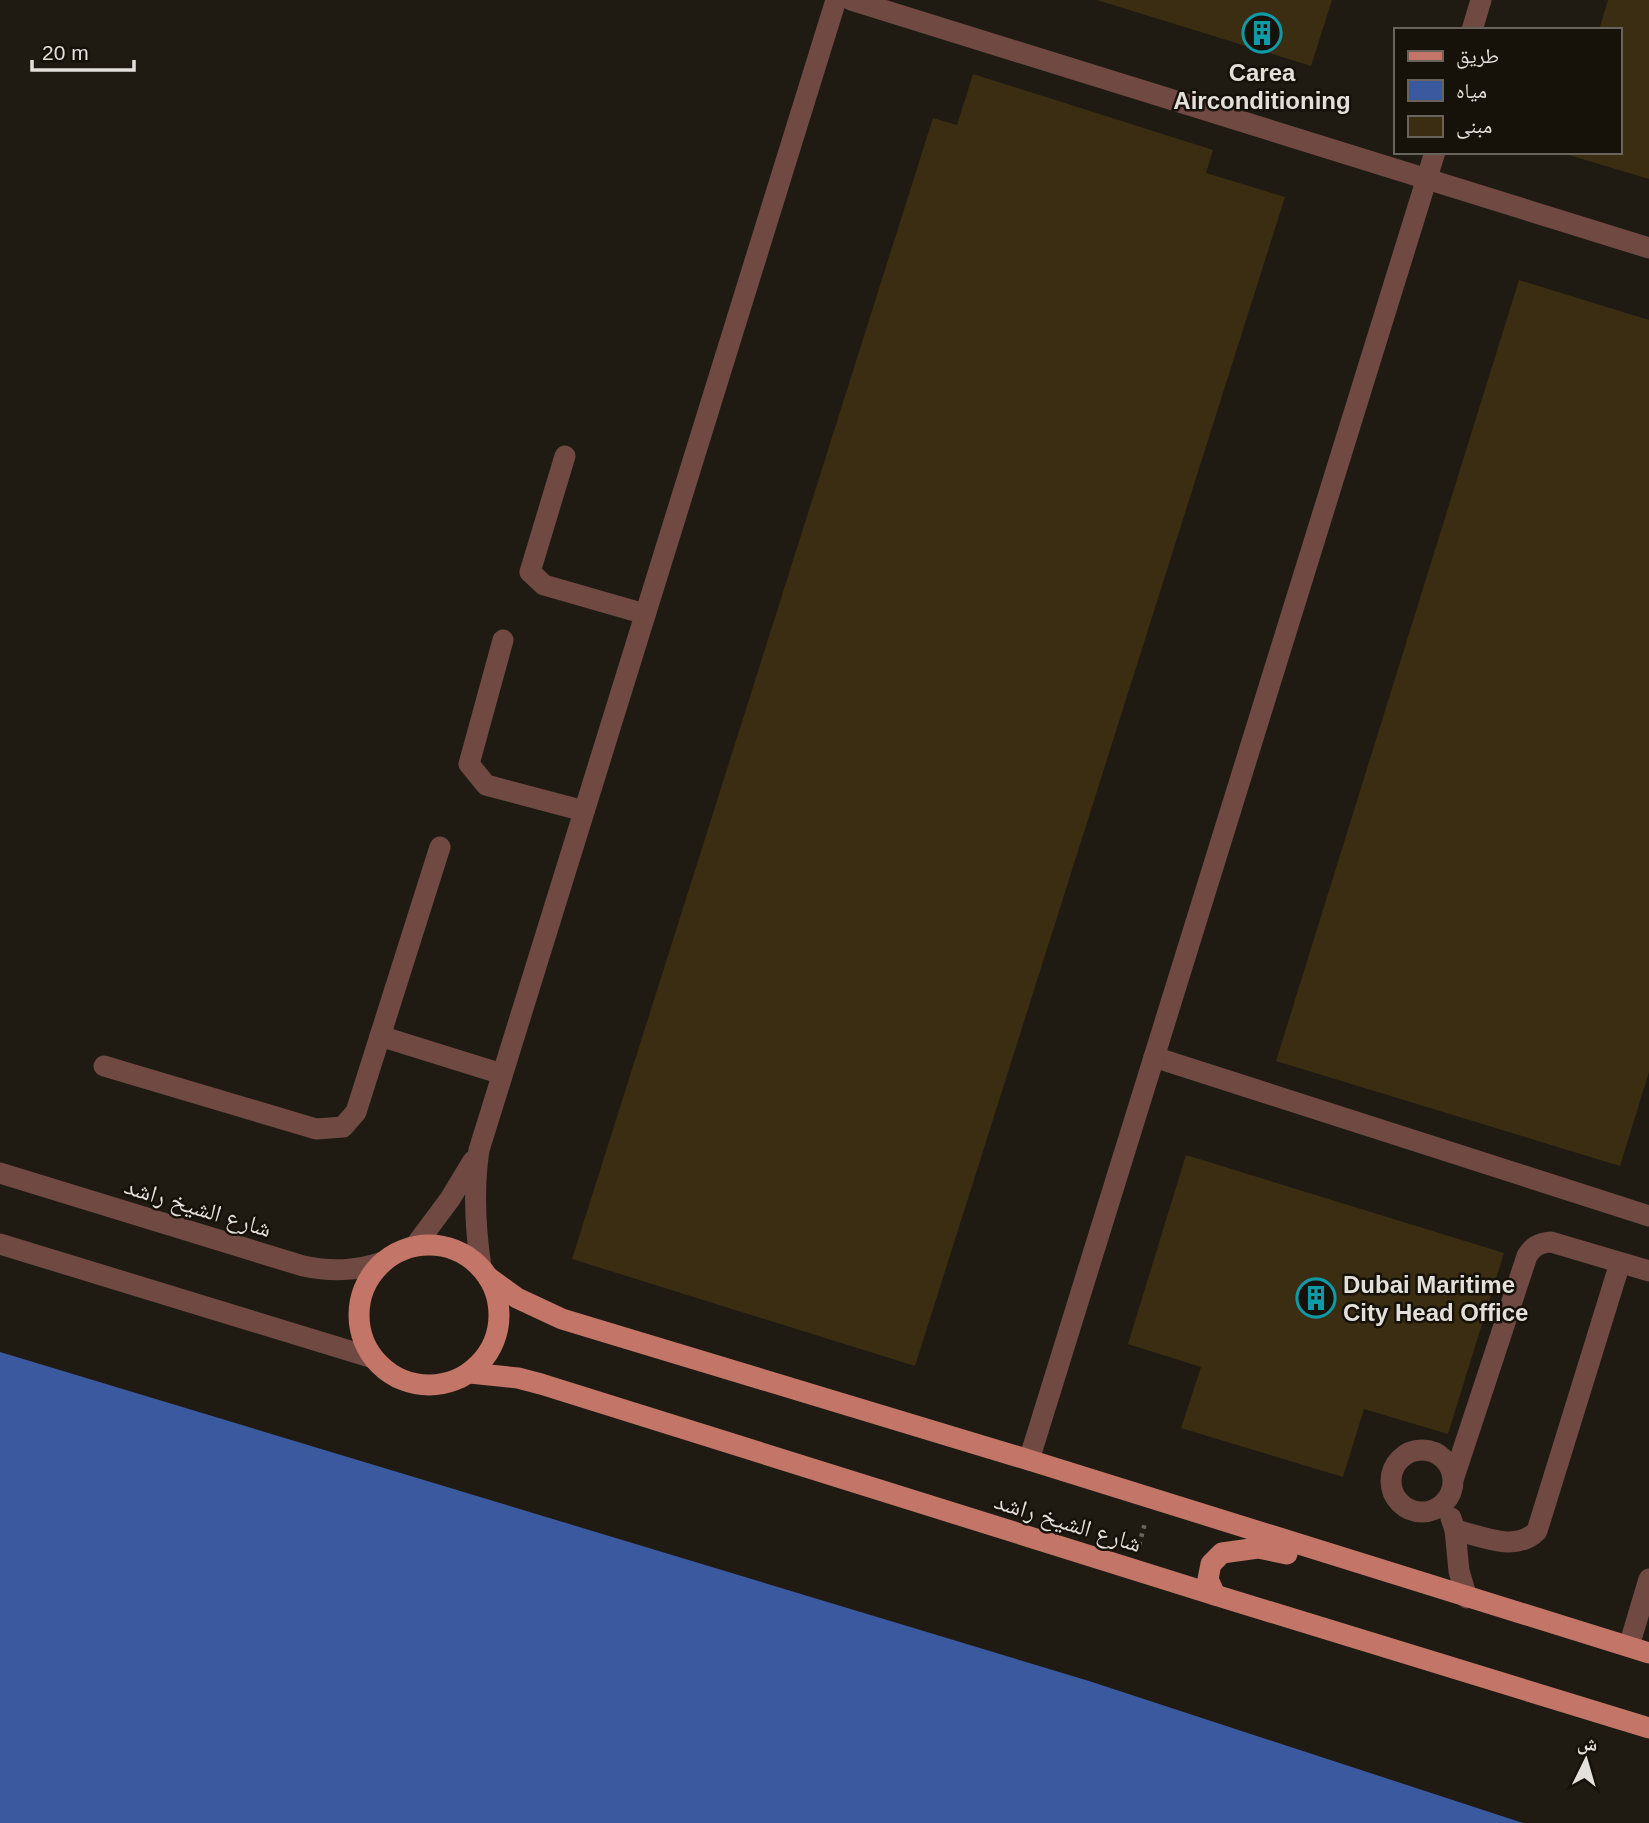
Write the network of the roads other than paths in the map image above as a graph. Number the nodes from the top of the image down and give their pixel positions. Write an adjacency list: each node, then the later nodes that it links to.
1 (836, 0): 9 (street)
2 (851, 0): 6 (street)
3 (1481, 0): 4 (street)
4 (1473, 28)
5 (1434, 154): 6 (street)
6 (1427, 179): 7 (street); 14 (street)
7 (1649, 248)
8 (565, 456): 9 (street)
9 (645, 614): 11 (street)
10 (503, 640): 11 (street)
11 (584, 811): 16 (street)
12 (440, 848): 13 (street)
13 (380, 1035): 15 (street); 16 (street)
14 (1154, 1057): 19 (street); 28 (street)
15 (104, 1066)
16 (502, 1074): 17 (street)
17 (479, 1150): 21 (street); 25 (street)
18 (0, 1173): 22 (street, شارع الشيخ راشد)
19 (1649, 1216)
20 (0, 1244): 26 (street)
21 (415, 1247): 22 (main road); 25 (main road)
22 (383, 1262): 26 (main road)
23 (1620, 1263): 24 (street); 29 (street); 31 (street)
24 (1649, 1271)
25 (484, 1272): 27 (main road); 28 (main road, شارع الشيخ راشد)
26 (373, 1358): 27 (main road)
27 (470, 1373): 34 (main road, شارع الشيخ راشد)
28 (1029, 1460): 33 (main road, شارع الشيخ راشد)
29 (1454, 1478): 30 (street); 30 (street)
30 (1443, 1505): 31 (street)
31 (1455, 1530): 35 (street)
32 (1649, 1579): 36 (street)
33 (1412, 1581): 34 (main road); 35 (main road, شارع الشيخ راشد)
34 (1215, 1595): 38 (main road, شارع الشيخ راشد)
35 (1467, 1598): 36 (main road, شارع الشيخ راشد)
36 (1629, 1646): 37 (main road, شارع الشيخ راشد)
37 (1649, 1653)
38 (1649, 1728)

